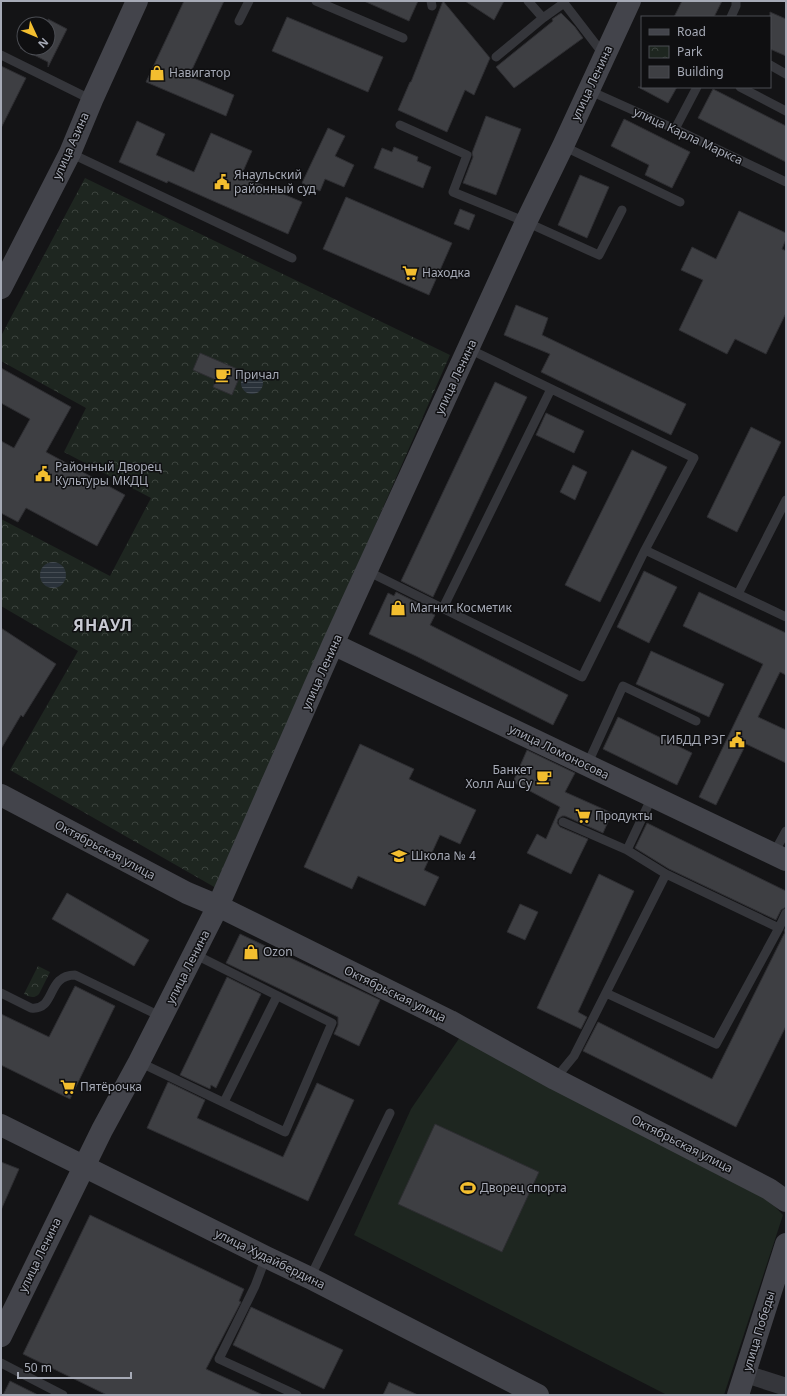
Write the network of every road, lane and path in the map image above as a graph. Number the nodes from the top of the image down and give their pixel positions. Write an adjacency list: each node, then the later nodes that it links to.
1 (137, 1): 19 (street, улица Азина)
2 (249, 1): 9 (lane)
3 (316, 1): 10 (lane)
4 (528, 1): 8 (lane)
5 (630, 1): 12 (street, улица Ленина)
6 (736, 1): 7 (lane)
7 (731, 16)
8 (543, 18): 12 (lane); 13 (lane)
9 (239, 21)
10 (403, 38)
11 (1, 55): 19 (lane)
12 (605, 56): 18 (street, улица Ленина)
13 (496, 57)
14 (771, 66): 15 (lane)
15 (786, 74)
16 (696, 88): 22 (lane)
17 (742, 88): 20 (lane)
18 (588, 90): 22 (lane, улица Карла Маркса); 23 (street, улица Ленина)
19 (92, 100): 24 (street, улица Азина)
20 (786, 111)
21 (400, 125): 28 (lane)
22 (675, 129): 25 (lane, улица Карла Маркса)
23 (563, 146): 26 (lane); 28 (street, улица Ленина)
24 (70, 153): 29 (lane); 30 (street, улица Азина)
25 (786, 182)
26 (680, 202)
27 (622, 210): 28 (lane)
28 (526, 222): 31 (street, улица Ленина)
29 (292, 258)
30 (1, 288)
31 (469, 349): 32 (lane); 35 (street, улица Ленина)
32 (551, 389): 34 (lane); 37 (lane)
33 (786, 500): 36 (lane)
34 (645, 550): 36 (lane); 37 (lane)
35 (367, 571): 37 (lane); 39 (street, улица Ленина)
36 (738, 594): 38 (lane)
37 (443, 608)
38 (786, 617)
39 (333, 644): 41 (street, улица Ломоносова); 49 (street, улица Ленина)
40 (696, 722): 41 (lane)
41 (587, 765): 43 (street, улица Ломоносова)
42 (1, 794): 49 (street, Октябрьская улица)
43 (652, 797): 46 (lane); 47 (street, улица Ломоносова)
44 (563, 822): 46 (lane)
45 (786, 831): 47 (lane)
46 (627, 850): 48 (lane)
47 (780, 856)
48 (666, 874): 51 (lane); 54 (lane)
49 (218, 906): 52 (street, улица Ленина); 58 (street, Октябрьская улица)
50 (786, 913): 51 (lane)
51 (779, 928): 54 (lane)
52 (194, 954): 55 (lane); 56 (street, улица Ленина)
53 (1, 993): 56 (lane)
54 (606, 993): 58 (lane)
55 (277, 996): 59 (lane); 59 (lane)
56 (162, 1017): 57 (street, улица Ленина)
57 (139, 1062): 59 (lane); 62 (street, улица Ленина)
58 (555, 1078): 63 (street, Октябрьская улица)
59 (224, 1102)
60 (390, 1113): 66 (lane)
61 (1, 1125): 62 (street, улица Худайбердина)
62 (84, 1167): 65 (street, улица Худайбердина); 67 (street, улица Ленина)
63 (786, 1201)
64 (786, 1244): 69 (street, улица Победы)
65 (266, 1257): 66 (street, улица Худайбердина); 72 (lane)
66 (310, 1278): 73 (street, улица Худайбердина)
67 (1, 1336)
68 (1, 1363): 71 (lane)
69 (746, 1374): 70 (street); 74 (street, улица Победы)
70 (786, 1387)
71 (63, 1395)
72 (297, 1395)
73 (538, 1395)
74 (738, 1395)

